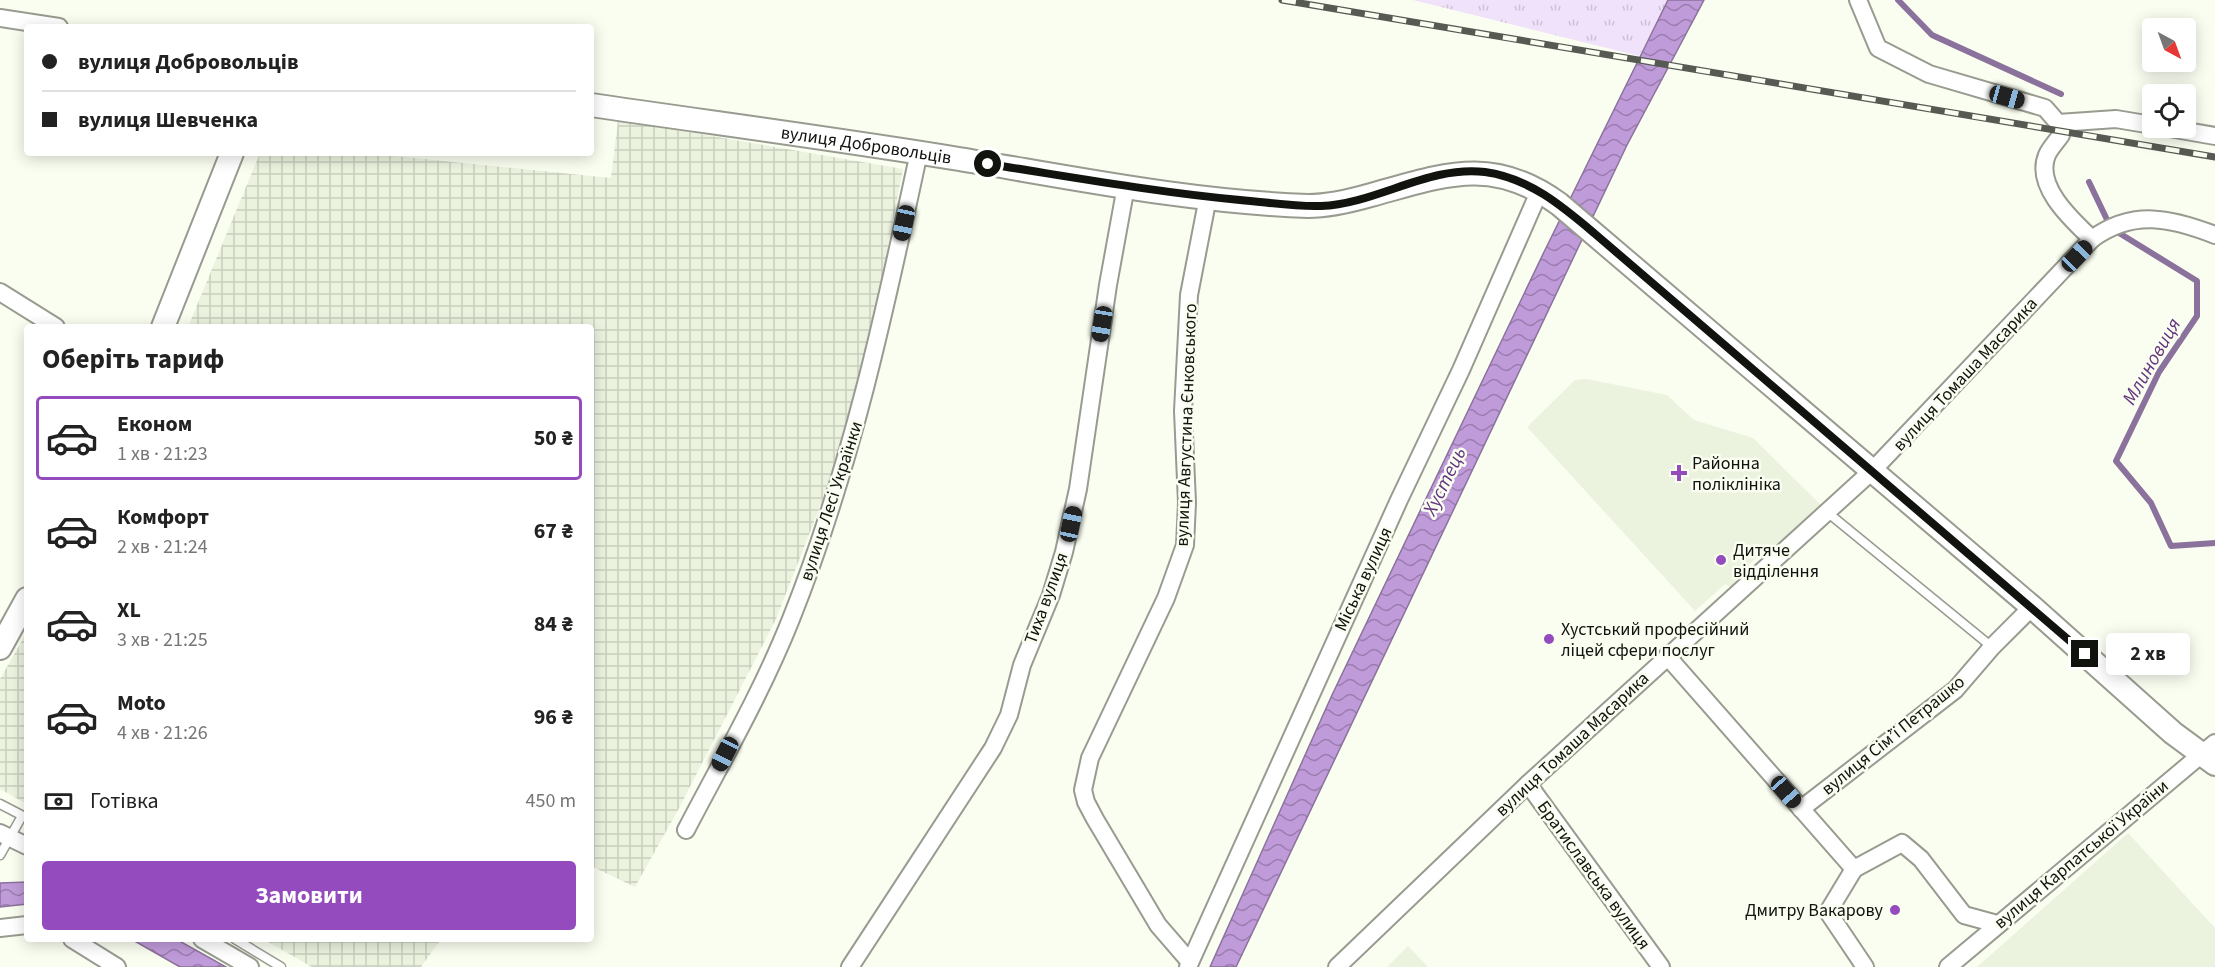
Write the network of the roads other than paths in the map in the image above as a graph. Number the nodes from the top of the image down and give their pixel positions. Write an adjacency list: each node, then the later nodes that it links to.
1 (1858, 0): 5 (street)
2 (0, 18): 3 (street)
3 (39, 24)
4 (594, 105): 9 (main road, вулиця Добровольців)
5 (2058, 123): 6 (street); 14 (street)
6 (2142, 123)
7 (2196, 133): 8 (street)
8 (2215, 136)
9 (919, 152): 11 (main road, вулиця Добровольців); 32 (street, вулиця Лесі Українки)
10 (231, 156): 18 (main road)
11 (1126, 186): 13 (main road, вулиця Добровольців); 46 (street, Тиха вулиця)
12 (1539, 192): 13 (main road, вулиця Добровольців); 19 (main road, вулиця Добровольців); 42 (street, Міська вулиця)
13 (1208, 197): 42 (street, вулиця Августина Єнковського)
14 (2099, 234): 15 (street); 19 (street, вулиця Томаша Масарика)
15 (2215, 235)
16 (0, 292): 17 (street)
17 (51, 324)
18 (164, 324)
19 (1872, 471): 20 (street, вулиця Томаша Масарика); 22 (main road, вулиця Добровольців)
20 (1827, 512): 23 (lane); 25 (street, вулиця Томаша Масарика)
21 (24, 604): 24 (main road)
22 (2032, 607): 23 (street, вулиця Сімʼї Петрашко); 26 (main road, вулиця Добровольців)
23 (1992, 647): 29 (street, вулиця Сімʼї Петрашко)
24 (0, 648)
25 (1666, 656): 27 (street, вулиця Томаша Масарика); 29 (street)
26 (2210, 754): 36 (street, вулиця Карпатської України)
27 (1528, 784): 47 (street, вулиця Томаша Масарика); 48 (street, Братиславська вулиця)
28 (0, 804): 30 (lane)
29 (1801, 808): 35 (street)
30 (24, 816)
31 (24, 819): 33 (lane)
32 (686, 830)
33 (12, 837): 34 (lane)
34 (0, 855)
35 (1854, 869): 36 (street); 49 (street)
36 (1997, 924): 50 (street, вулиця Карпатської України)
37 (24, 925): 38 (street)
38 (0, 928)
39 (77, 942): 43 (street)
40 (207, 942): 44 (street)
41 (240, 942): 45 (lane)
42 (1189, 965)
43 (117, 967)
44 (250, 967)
45 (281, 967)
46 (850, 967)
47 (1337, 967)
48 (1661, 967)
49 (1865, 967)
50 (1948, 967)

